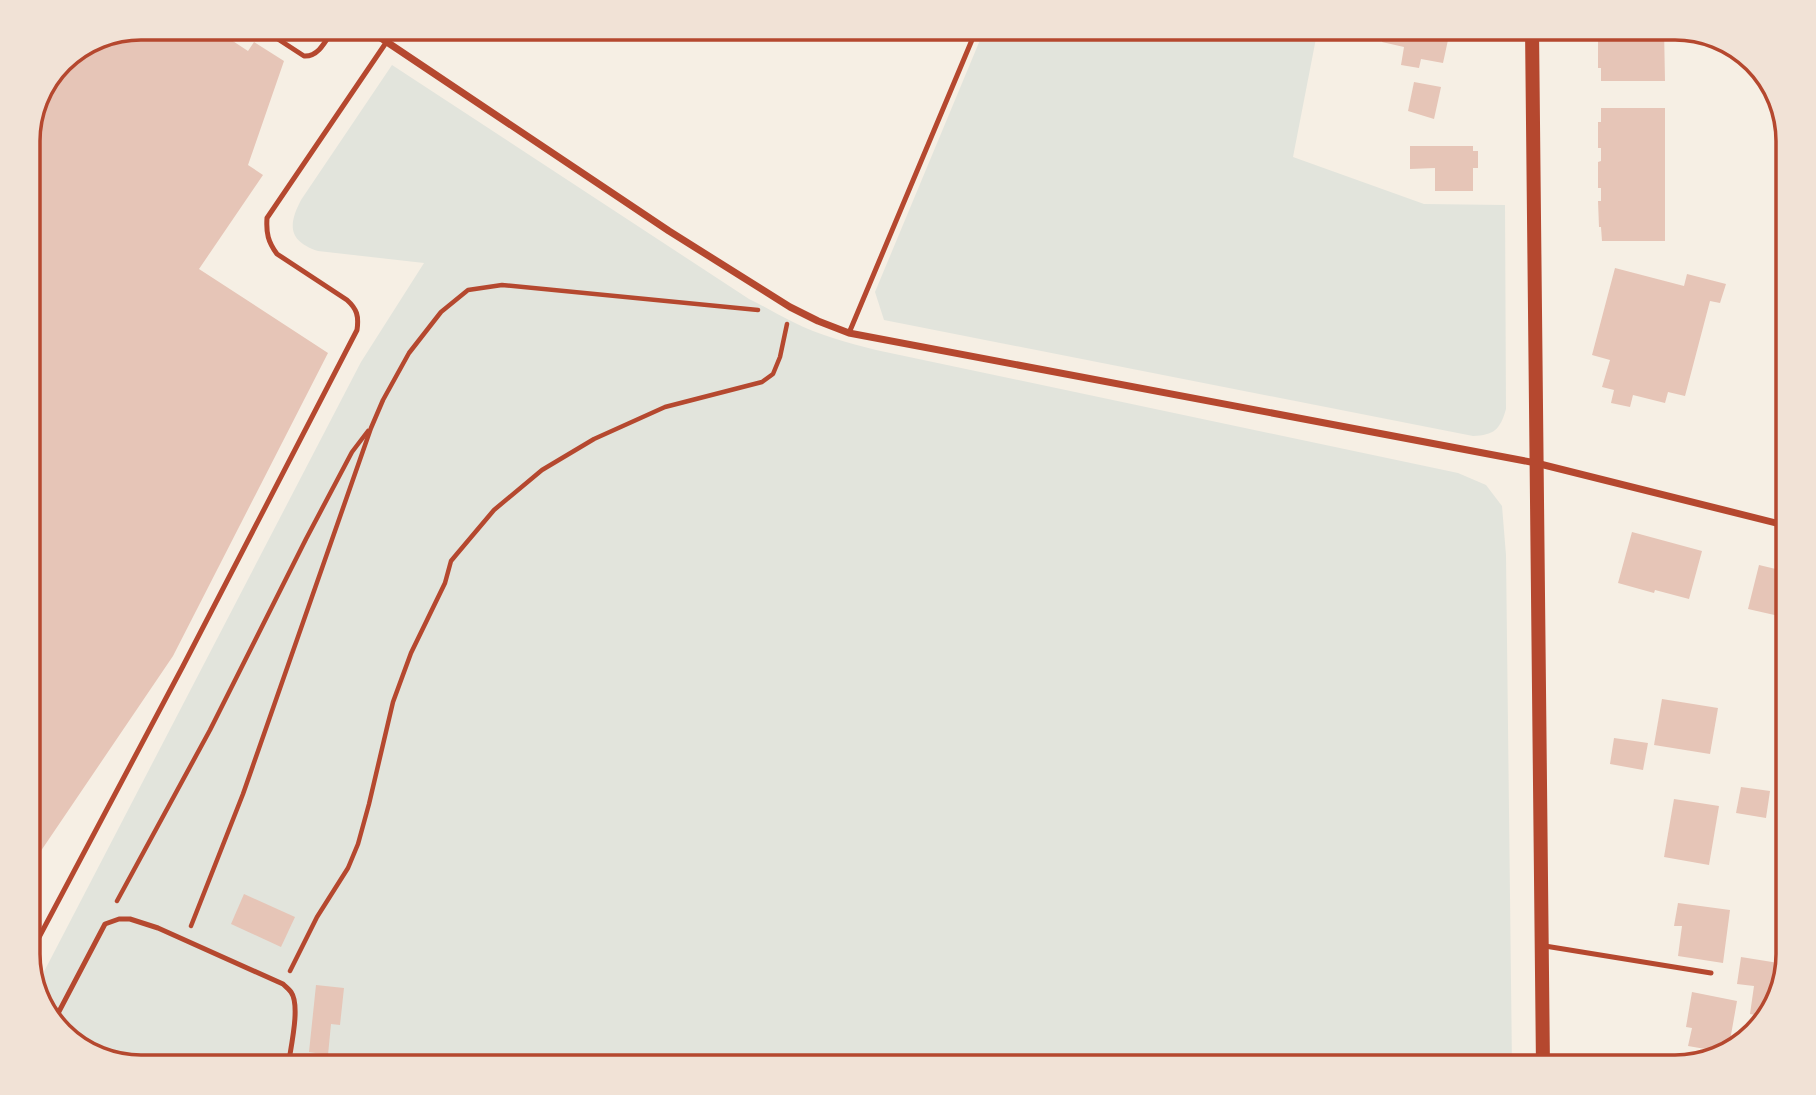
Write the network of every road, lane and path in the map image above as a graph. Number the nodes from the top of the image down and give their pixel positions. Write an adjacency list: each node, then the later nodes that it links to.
1 (279, 40): 2 (lane)
2 (326, 40)
3 (972, 40): 7 (lane)
4 (1532, 40): 9 (main road)
5 (386, 41): 6 (street); 12 (lane)
6 (790, 307): 7 (street); 8 (path); 16 (path)
7 (849, 333): 9 (street)
8 (370, 428): 11 (path); 13 (path)
9 (1536, 463): 10 (street); 14 (main road)
10 (1776, 523)
11 (105, 923): 13 (lane); 17 (lane)
12 (40, 935)
13 (185, 940): 16 (lane)
14 (1541, 945): 15 (lane); 19 (main road)
15 (1711, 973)
16 (283, 984): 18 (lane)
17 (59, 1012)
18 (289, 1055)
19 (1543, 1055)

